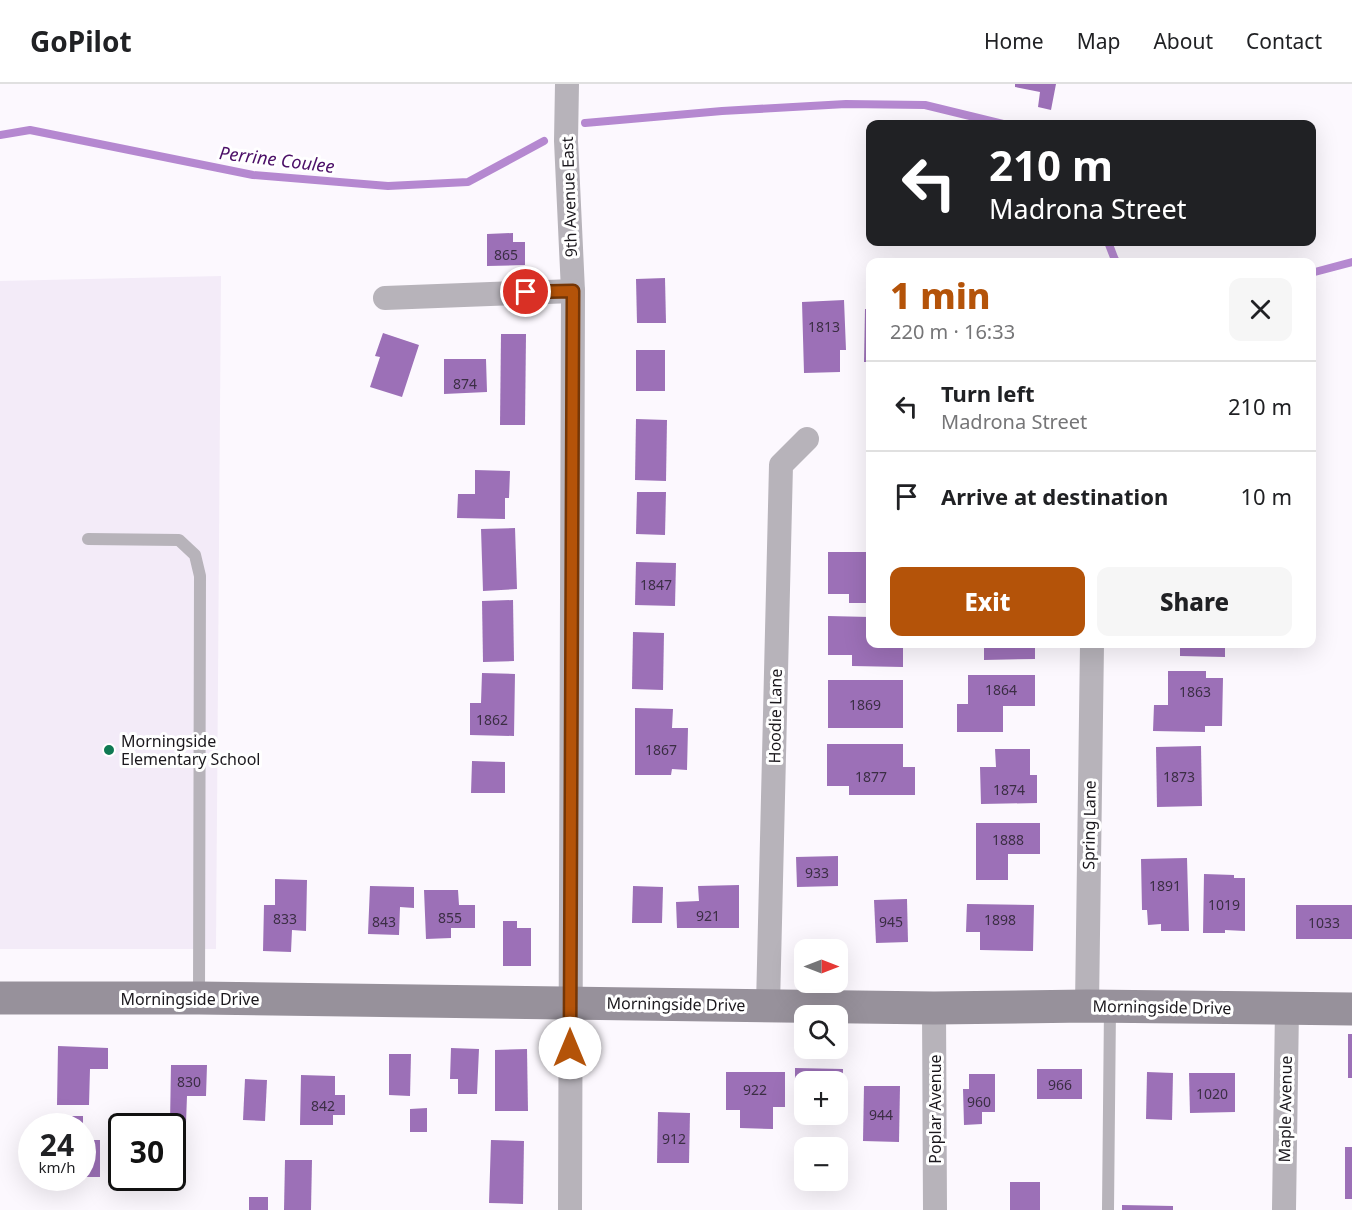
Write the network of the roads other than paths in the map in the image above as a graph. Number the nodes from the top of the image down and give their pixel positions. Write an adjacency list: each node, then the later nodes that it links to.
1 (567, 84): 2 (street, 9th Avenue East)
2 (573, 291): 3 (street); 9 (street, 9th Avenue East)
3 (385, 298)
4 (807, 439): 10 (street, Hoodie Lane)
5 (88, 539): 8 (lane)
6 (1092, 648): 11 (street, Spring Lane)
7 (0, 998): 8 (street, Morningside Drive)
8 (200, 998): 9 (street, Morningside Drive)
9 (570, 1002): 10 (street, Morningside Drive); 15 (street, 9th Avenue East)
10 (768, 1005): 12 (street, Morningside Drive)
11 (1098, 1006): 12 (street, Morningside Drive); 13 (street, Morningside Drive); 17 (lane)
12 (934, 1008): 16 (street, Poplar Avenue)
13 (1287, 1008): 14 (street, Morningside Drive); 18 (street, Maple Avenue)
14 (1352, 1009)
15 (570, 1210)
16 (935, 1210)
17 (1108, 1210)
18 (1284, 1210)

